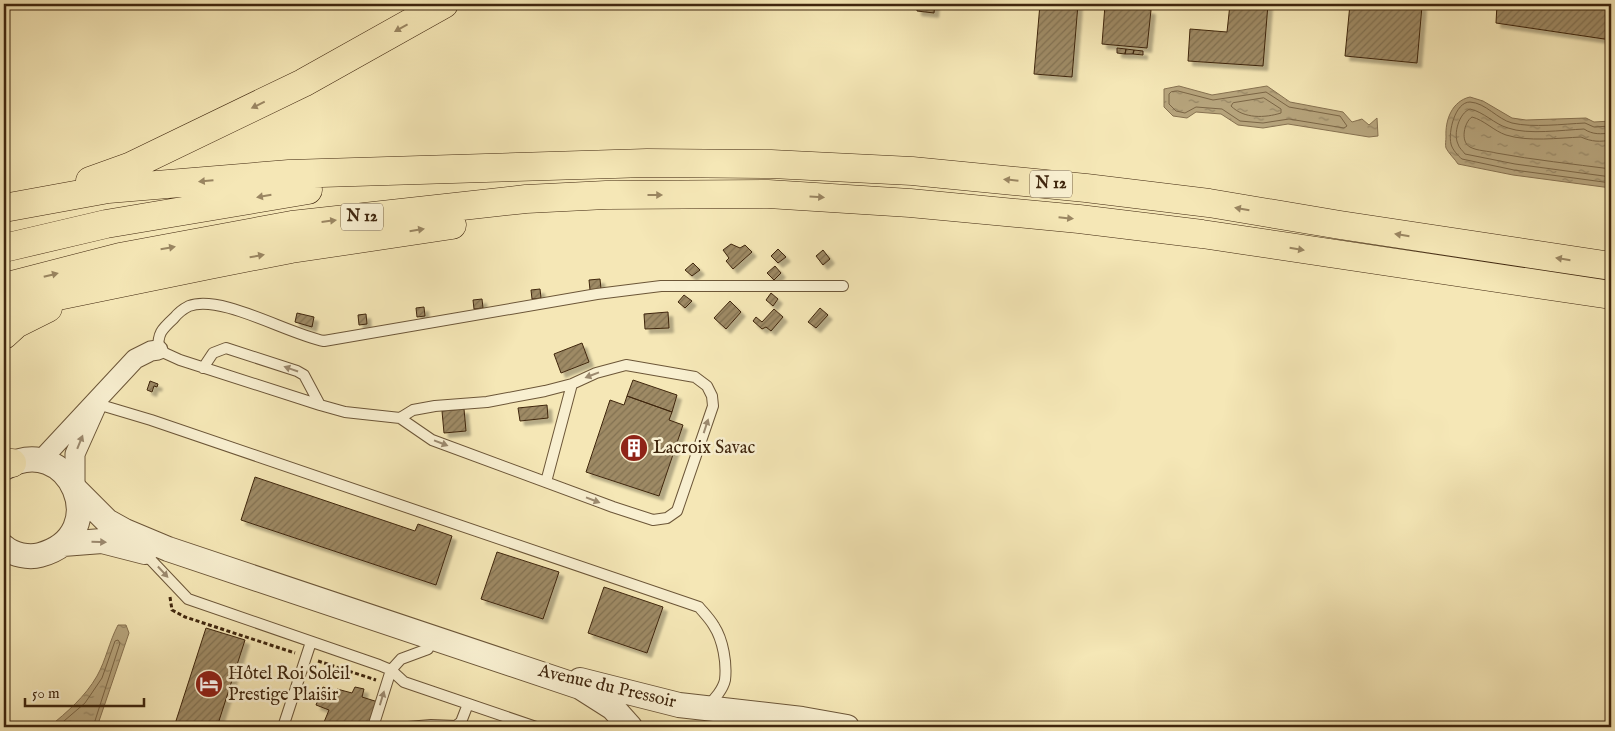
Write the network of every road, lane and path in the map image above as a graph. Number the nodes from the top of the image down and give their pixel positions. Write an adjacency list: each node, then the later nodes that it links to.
1 (444, 4): 4 (highway, one-way to 4)
2 (485, 167): 4 (highway, one-way to 4); 5 (highway, N 12, one-way to 5); 7 (highway, N 12, one-way to 2)
3 (606, 195): 6 (highway, one-way to 3); 9 (highway, N 12, one-way to 3); 10 (highway, N 12, one-way to 10)
4 (4, 207)
5 (4, 248)
6 (209, 265): 11 (highway); 12 (highway)
7 (1611, 266)
8 (843, 286): 13 (lane)
9 (4, 287)
10 (1611, 295)
11 (4, 307)
12 (4, 335)
13 (158, 350): 14 (lane); 16 (street)
14 (203, 368): 17 (lane); 17 (lane, one-way to 14)
15 (572, 384): 18 (lane); 21 (lane); 21 (lane, one-way to 15)
16 (98, 401): 19 (street); 22 (street, one-way to 16); 31 (lane)
17 (320, 405): 18 (lane)
18 (400, 418): 21 (lane, one-way to 21)
19 (41, 460): 20 (street); 22 (street)
20 (6, 465)
21 (546, 482)
22 (75, 490): 23 (street); 28 (street)
23 (63, 544): 24 (street); 25 (street, one-way to 25)
24 (5, 549)
25 (135, 549): 26 (lane, one-way to 26); 27 (street)
26 (311, 642): 29 (lane); 32 (lane)
27 (428, 649): 29 (lane); 36 (street)
28 (516, 666): 31 (street, Avenue du Pressoir); 37 (street)
29 (391, 670): 30 (lane); 33 (lane, one-way to 29)
30 (468, 704): 34 (lane); 35 (lane)
31 (705, 708): 38 (street, Avenue du Pressoir)
32 (283, 727)
33 (373, 727)
34 (408, 727)
35 (536, 727)
36 (609, 727)
37 (630, 727)
38 (847, 727)

